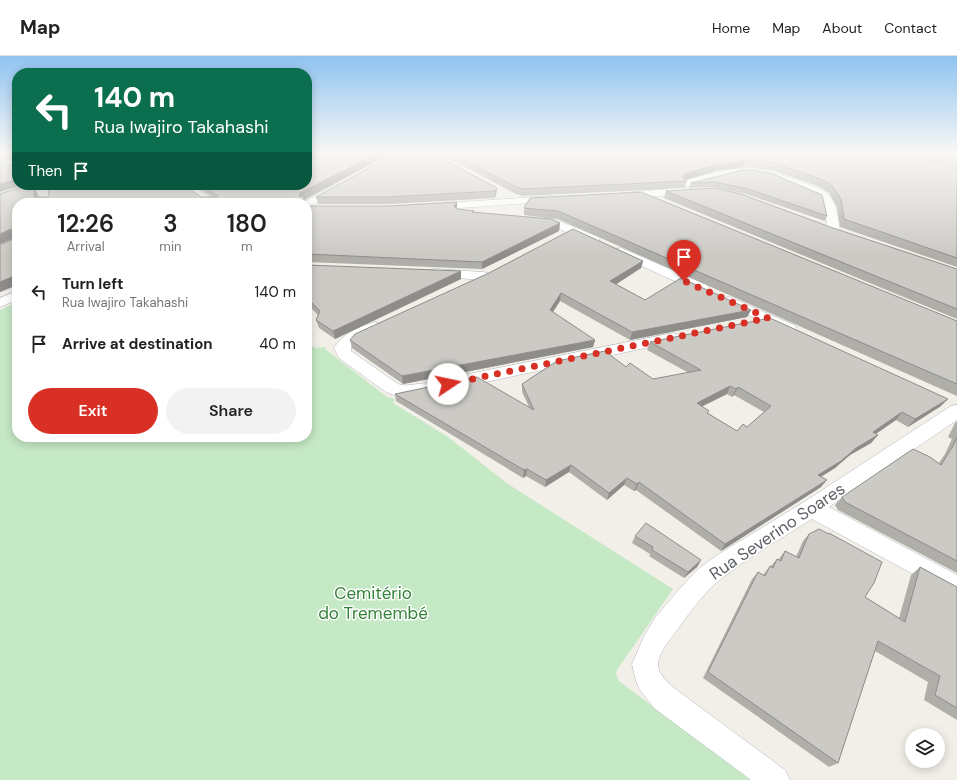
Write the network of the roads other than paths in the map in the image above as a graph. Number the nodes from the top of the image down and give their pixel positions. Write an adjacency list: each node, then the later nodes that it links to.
1 (339, 187): 13 (street)
2 (685, 187): 11 (street)
3 (801, 187): 23 (street)
4 (30, 190): 9 (street)
5 (192, 190): 10 (street)
6 (705, 191): 11 (street)
7 (503, 194): 14 (street)
8 (610, 196): 11 (street)
9 (0, 198)
10 (205, 198)
11 (662, 198)
12 (563, 199): 14 (street)
13 (312, 201)
14 (517, 201): 15 (street)
15 (436, 206): 16 (street); 19 (street)
16 (421, 207)
17 (312, 209): 18 (street)
18 (321, 210)
19 (493, 216)
20 (522, 218): 22 (street)
21 (820, 226): 23 (street)
22 (574, 230): 25 (street); 32 (street)
23 (834, 231): 24 (street)
24 (848, 236)
25 (560, 237)
26 (497, 269): 28 (street)
27 (422, 273): 28 (street)
28 (483, 276): 29 (street)
29 (455, 289)
30 (12, 297): 31 (street)
31 (0, 303)
32 (768, 318): 34 (street); 36 (street)
33 (386, 322): 35 (street)
34 (744, 323)
35 (690, 334)
36 (804, 335)
37 (955, 405): 38 (street, Rua Severino Soares)
38 (811, 508): 39 (street); 40 (street, Rua Severino Soares)
39 (957, 587)
40 (775, 780)

